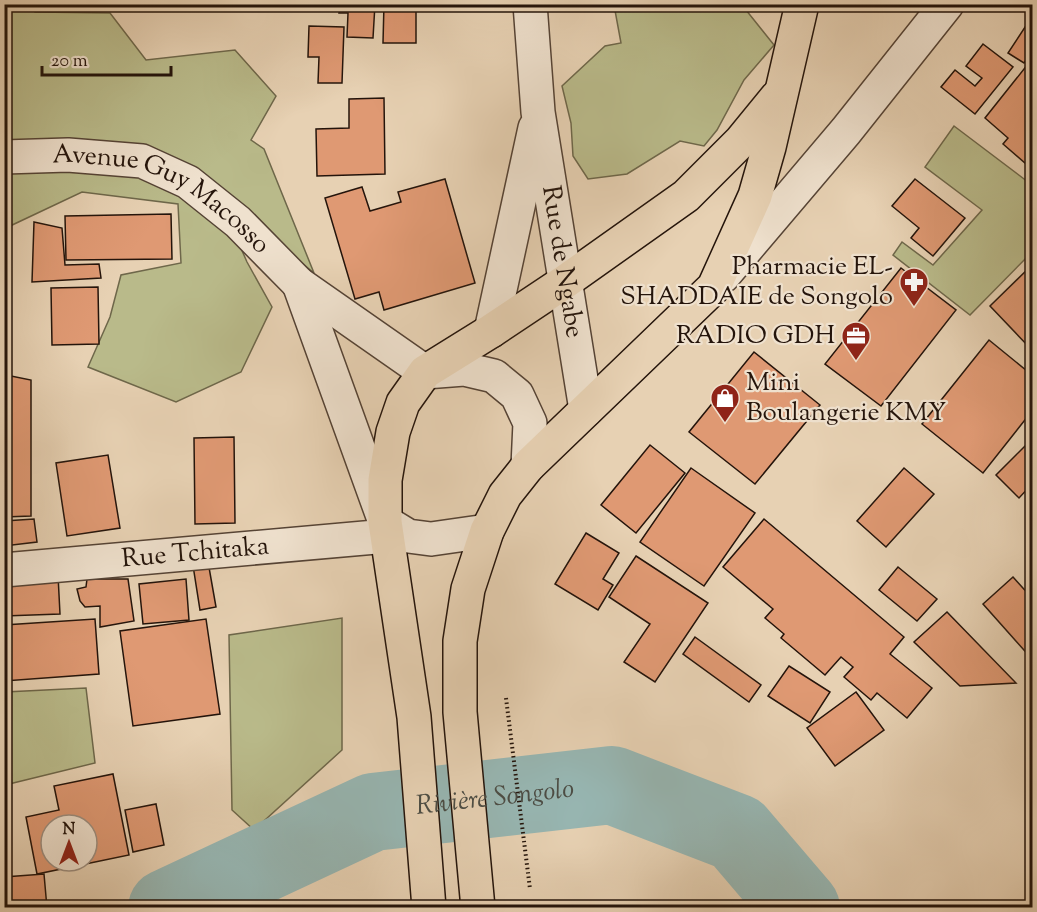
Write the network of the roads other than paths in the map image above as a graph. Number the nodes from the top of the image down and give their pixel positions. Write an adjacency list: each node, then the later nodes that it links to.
1 (530, 4): 5 (street)
2 (802, 4): 4 (highway)
3 (947, 4): 9 (street)
4 (780, 95): 7 (highway); 9 (highway)
5 (538, 112): 7 (street, Rue de Ngabe); 10 (street)
6 (4, 157): 8 (street, Avenue Guy Macosso)
7 (566, 281): 10 (highway); 12 (street, Rue de Ngabe)
8 (298, 284): 11 (street); 14 (street)
9 (714, 287): 12 (highway)
10 (491, 331): 11 (highway)
11 (425, 372): 13 (street); 14 (highway)
12 (586, 410): 13 (highway)
13 (528, 466): 15 (highway)
14 (386, 529): 15 (street); 16 (street, Rue Tchitaka); 17 (highway)
15 (487, 531): 18 (highway)
16 (4, 570)
17 (429, 908)
18 (478, 908)

